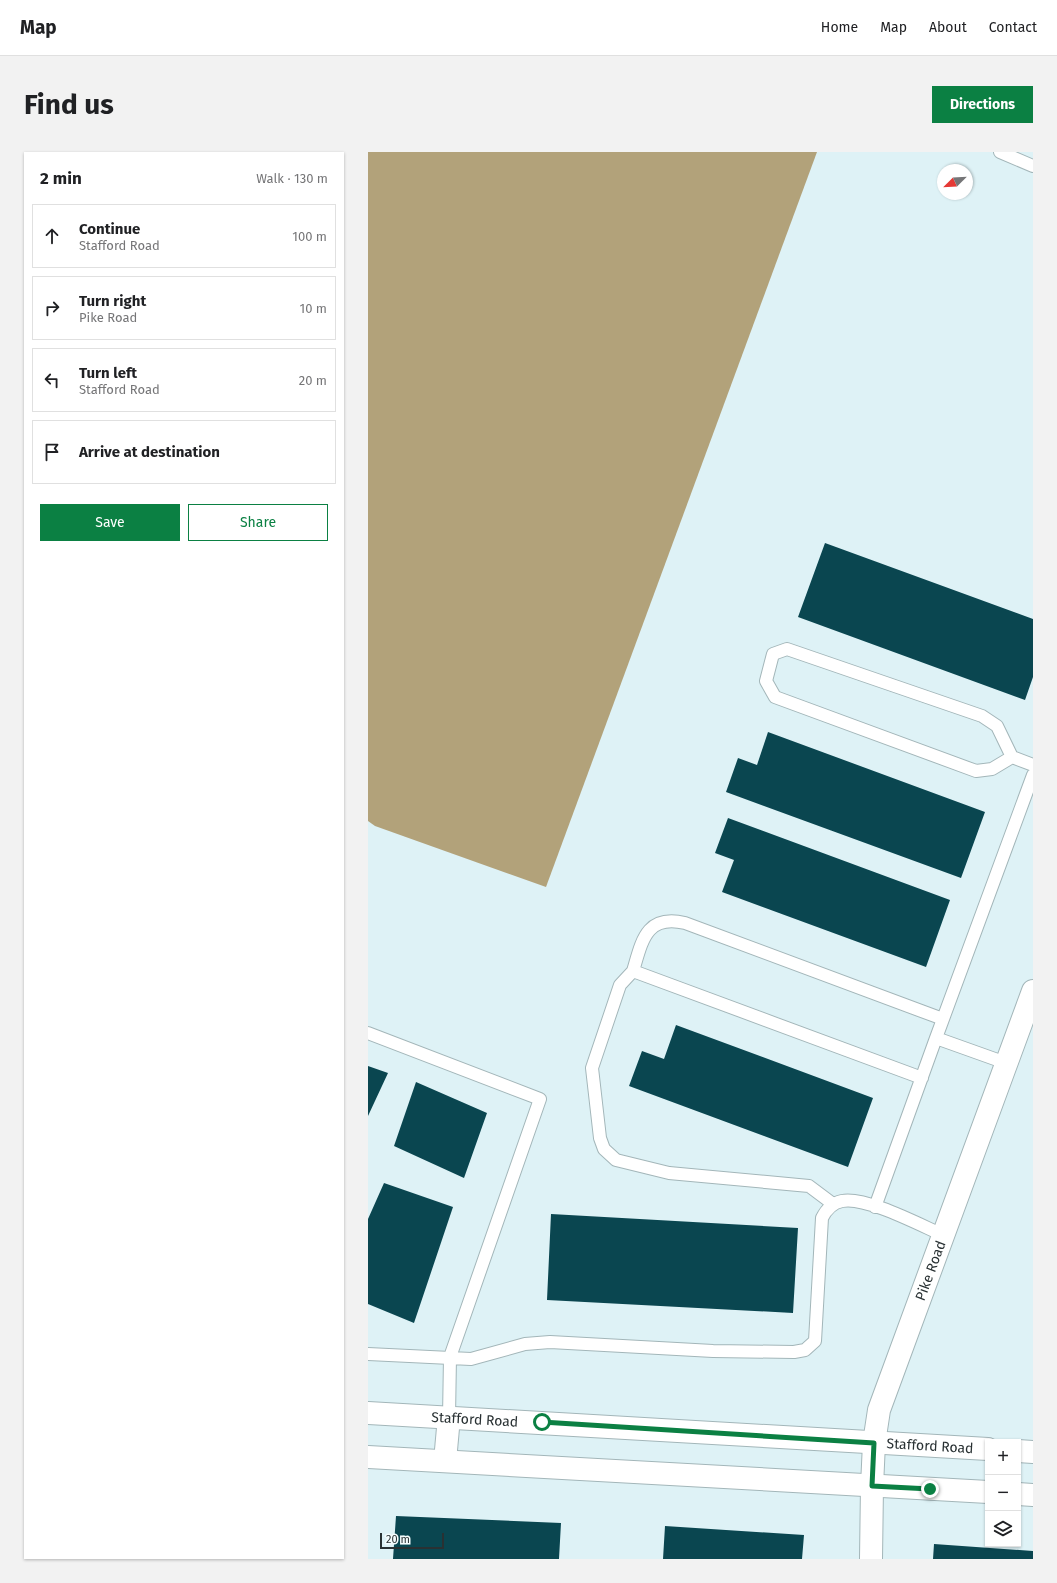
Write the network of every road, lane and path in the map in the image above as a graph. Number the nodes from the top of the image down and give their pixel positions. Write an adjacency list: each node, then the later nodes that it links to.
1 (1000, 152): 2 (lane)
2 (1033, 166)
3 (1012, 757): 3 (lane); 4 (lane)
4 (1033, 765)
5 (1033, 775): 8 (lane)
6 (633, 971): 8 (lane); 12 (lane); 13 (lane)
7 (1033, 991): 11 (main road, Pike Road)
8 (943, 1019): 10 (lane)
9 (368, 1033): 17 (lane)
10 (936, 1038): 11 (lane); 12 (lane)
11 (1006, 1063): 15 (main road, Pike Road)
12 (922, 1078): 14 (lane)
13 (833, 1204): 14 (lane); 17 (lane)
14 (876, 1207): 15 (lane)
15 (943, 1235): 20 (main road, Pike Road)
16 (368, 1354): 17 (lane)
17 (450, 1357): 19 (lane)
18 (368, 1413): 19 (main road, Stafford Road)
19 (449, 1416): 20 (main road, Stafford Road); 25 (main road)
20 (874, 1443): 21 (main road, Stafford Road); 26 (main road, Pike Road)
21 (985, 1449)
22 (1021, 1451): 23 (main road)
23 (1033, 1452)
24 (368, 1457): 25 (main road)
25 (445, 1461): 26 (main road)
26 (872, 1486): 27 (main road); 30 (main road, Pike Road)
27 (985, 1492)
28 (1021, 1494): 29 (main road)
29 (1033, 1495)
30 (871, 1559)

